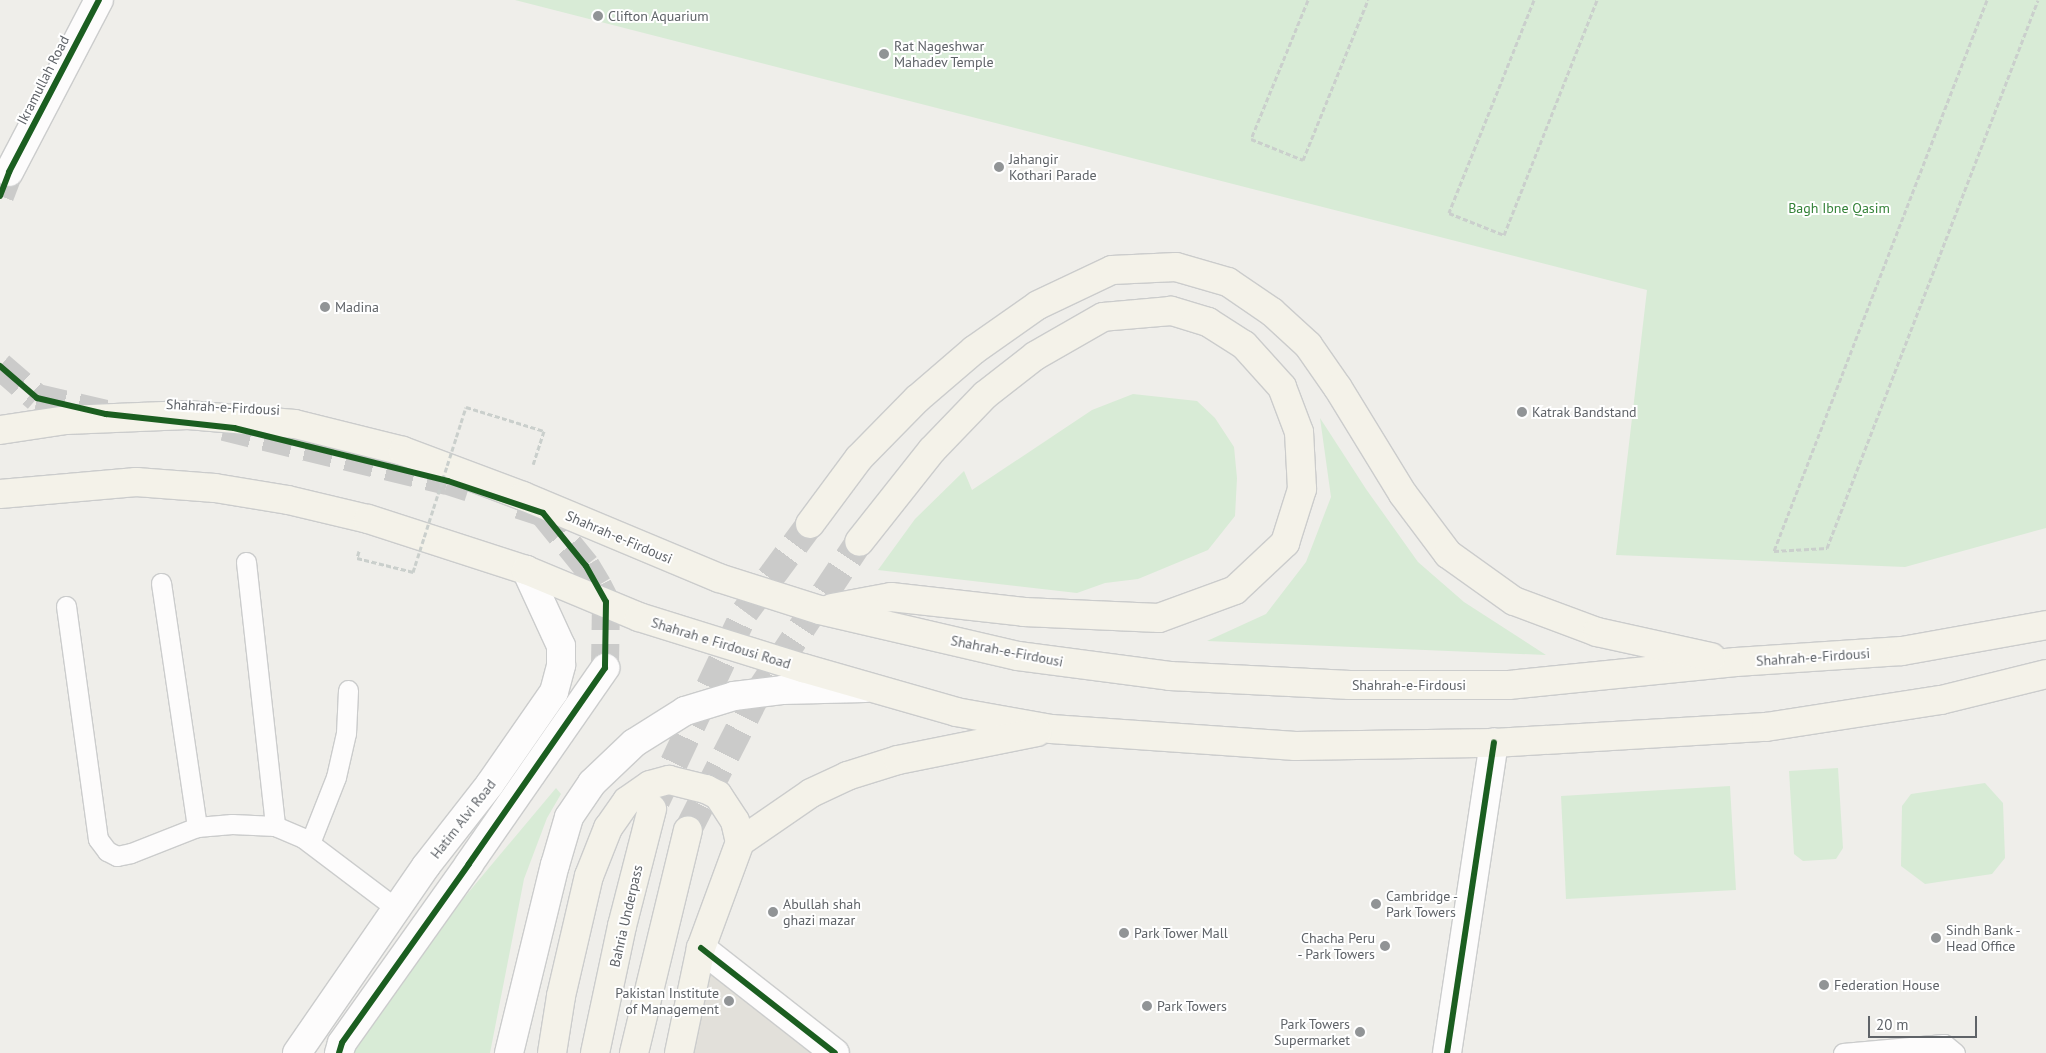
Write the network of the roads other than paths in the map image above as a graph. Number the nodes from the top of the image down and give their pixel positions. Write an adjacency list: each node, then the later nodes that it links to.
1 (99, 0): 2 (street, Ikramullah Road)
2 (9, 172)
3 (0, 430): 11 (main road, Shahrah-e-Firdousi)
4 (0, 494): 8 (main road)
5 (810, 524): 13 (main road)
6 (859, 542): 11 (main road)
7 (246, 562): 21 (lane)
8 (526, 570): 16 (main road, Shahrah e Firdousi Road); 26 (street, Hatim Alvi Road)
9 (161, 583): 22 (lane)
10 (66, 606): 22 (lane)
11 (820, 610): 13 (main road, Shahrah-e-Firdousi)
12 (2046, 625): 13 (main road, Shahrah-e-Firdousi)
13 (1736, 662)
14 (605, 668): 28 (street)
15 (2046, 674): 19 (main road)
16 (877, 688): 18 (main road); 30 (street)
17 (348, 690): 25 (lane)
18 (1051, 729): 19 (main road); 24 (main road)
19 (1494, 743): 36 (street)
20 (652, 809): 32 (main road, Bahria Underpass)
21 (275, 826): 22 (lane); 25 (lane)
22 (197, 827)
23 (688, 830): 33 (main road)
24 (740, 842): 27 (main road); 31 (main road)
25 (310, 843): 26 (lane)
26 (397, 909): 29 (street, Hatim Alvi Road)
27 (700, 948): 34 (main road); 35 (street)
28 (335, 1050)
29 (297, 1053)
30 (509, 1053)
31 (552, 1053)
32 (595, 1053)
33 (634, 1053)
34 (679, 1053)
35 (835, 1053)
36 (1447, 1053)
37 (1843, 1053): 38 (lane)
38 (1955, 1053)

